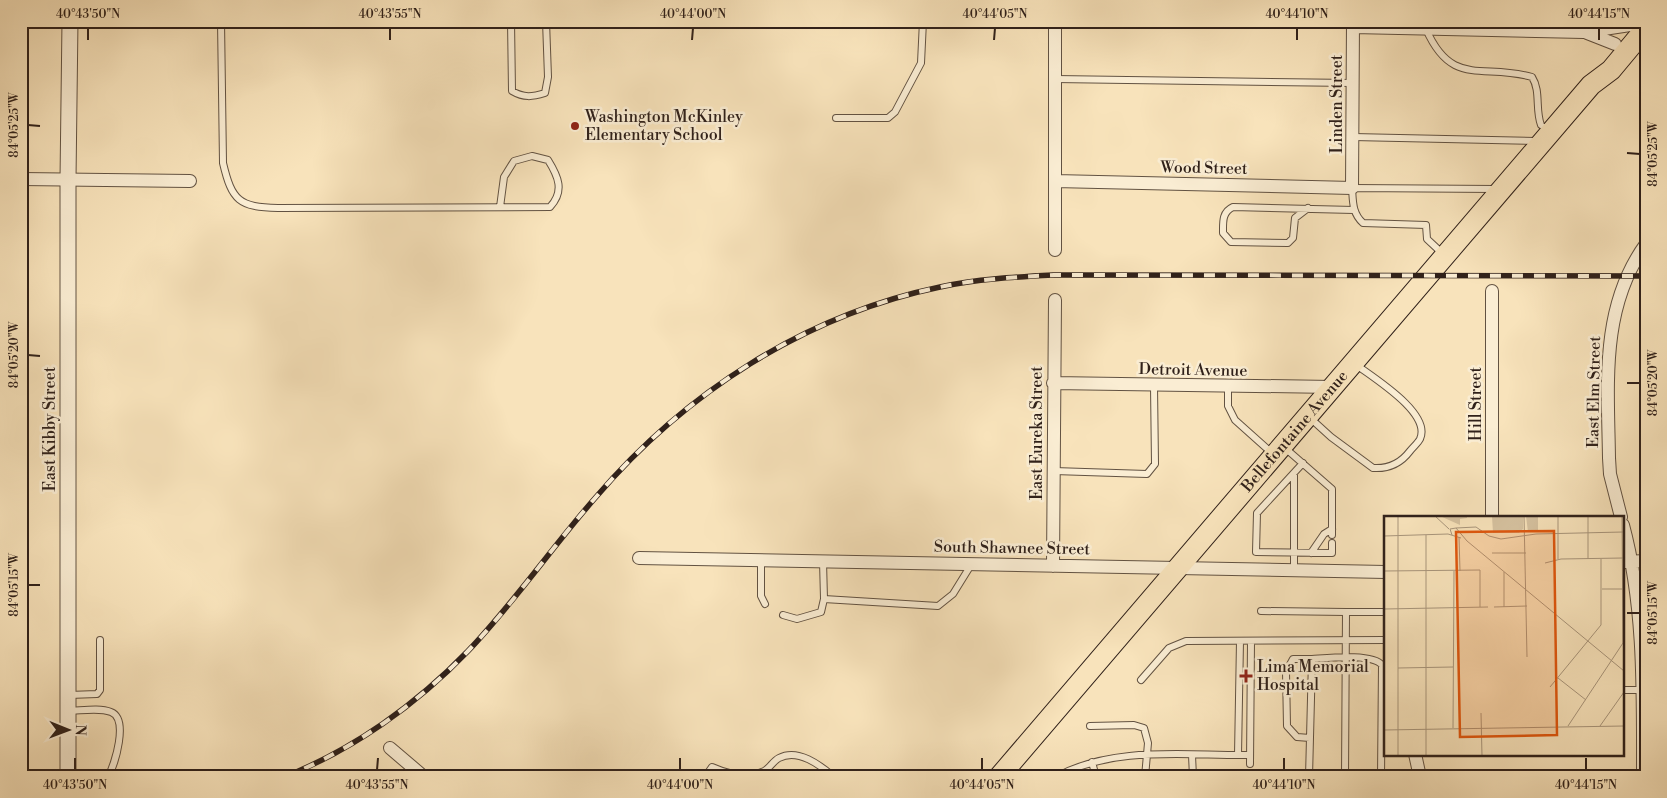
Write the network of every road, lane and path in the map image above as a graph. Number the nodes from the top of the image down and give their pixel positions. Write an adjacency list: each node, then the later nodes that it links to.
1 (70, 21): 20 (street, East Kibby Street)
2 (221, 21): 25 (lane)
3 (511, 21): 4 (lane)
4 (546, 21)
5 (923, 21): 16 (lane)
6 (1055, 21): 13 (street)
7 (1353, 24): 10 (street); 14 (street, Linden Street)
8 (1636, 25): 11 (street); 12 (main road, Bellefontaine Avenue); 15 (main road, Bellefontaine Avenue)
9 (1551, 26): 10 (street); 11 (street)
10 (1426, 29): 17 (lane)
11 (1584, 32): 12 (street)
12 (1615, 44): 15 (main road, Bellefontaine Avenue)
13 (1055, 80): 14 (lane); 22 (street)
14 (1353, 83): 18 (street, Linden Street)
15 (1591, 85): 17 (main road, Bellefontaine Avenue)
16 (836, 118)
17 (1547, 136): 18 (lane); 24 (main road, Bellefontaine Avenue)
18 (1353, 138): 23 (street, Linden Street)
19 (21, 179): 20 (street)
20 (68, 179): 21 (street); 75 (street, East Kibby Street)
21 (190, 181)
22 (1055, 181): 23 (street, Wood Street); 29 (street)
23 (1352, 188): 24 (lane); 27 (lane)
24 (1502, 189): 30 (main road, Bellefontaine Avenue)
25 (500, 207): 25 (lane)
26 (1308, 208): 26 (lane); 27 (lane)
27 (1354, 210): 30 (lane)
28 (1646, 244): 44 (street, East Elm Street)
29 (1055, 250)
30 (1445, 256): 33 (main road, Bellefontaine Avenue)
31 (1492, 291): 43 (street, Hill Street)
32 (1054, 300): 34 (street, East Eureka Street)
33 (1354, 362): 37 (main road, Bellefontaine Avenue); 38 (lane)
34 (1054, 383): 35 (street, Detroit Avenue); 41 (street, East Eureka Street)
35 (1154, 386): 36 (street, Detroit Avenue); 41 (lane)
36 (1228, 387): 37 (street, Detroit Avenue); 39 (lane)
37 (1333, 387): 38 (main road, Bellefontaine Avenue)
38 (1308, 416): 39 (main road, Bellefontaine Avenue)
39 (1279, 450): 40 (lane); 56 (main road, Bellefontaine Avenue)
40 (1303, 464): 42 (lane); 48 (lane)
41 (1052, 471): 55 (street, East Eureka Street)
42 (1294, 475): 47 (lane); 47 (lane)
43 (1492, 516)
44 (1621, 516)
45 (1624, 534): 53 (street)
46 (1332, 543): 48 (lane)
47 (1294, 552): 48 (lane); 57 (lane)
48 (1311, 553)
49 (639, 558): 50 (street, South Shawnee Street)
50 (761, 560): 51 (street, South Shawnee Street); 60 (lane)
51 (823, 561): 54 (street, South Shawnee Street); 59 (lane)
52 (1646, 561): 53 (street)
53 (1627, 562): 74 (street)
54 (972, 564): 55 (street, South Shawnee Street); 59 (lane)
55 (1053, 566): 56 (street, South Shawnee Street)
56 (1179, 566): 57 (street, South Shawnee Street); 93 (main road, Bellefontaine Avenue)
57 (1294, 570): 58 (street, South Shawnee Street)
58 (1384, 572)
59 (824, 599): 64 (lane)
60 (766, 604)
61 (1261, 611): 62 (lane)
62 (1346, 612): 63 (lane); 66 (lane)
63 (1384, 612)
64 (783, 615)
65 (100, 640): 75 (lane)
66 (1346, 640): 67 (lane); 69 (lane); 70 (lane)
67 (1384, 640)
68 (1240, 641): 69 (lane); 72 (lane); 82 (lane)
69 (1251, 641): 83 (lane)
70 (1346, 658): 71 (lane); 77 (lane); 99 (lane)
71 (1312, 659): 79 (lane); 79 (lane)
72 (1141, 680)
73 (1624, 690): 74 (lane)
74 (1644, 690): 102 (street)
75 (68, 695): 76 (street, East Kibby Street)
76 (68, 710): 88 (street, East Kibby Street); 89 (lane)
77 (1384, 723): 100 (lane)
78 (1090, 726): 81 (lane)
79 (1310, 738): 98 (lane)
80 (390, 748): 90 (street)
81 (1148, 755): 84 (lane); 86 (lane); 96 (lane)
82 (1238, 755): 83 (lane); 84 (lane)
83 (1250, 755): 87 (lane)
84 (1192, 756): 97 (lane)
85 (1415, 756): 101 (street)
86 (1092, 762): 94 (lane); 95 (lane)
87 (1250, 764)
88 (68, 777)
89 (108, 777)
90 (424, 777)
91 (705, 777): 92 (lane)
92 (834, 777)
93 (999, 777)
94 (1056, 777)
95 (1096, 777)
96 (1145, 777)
97 (1192, 777)
98 (1310, 777)
99 (1345, 777)
100 (1381, 777)
101 (1420, 777)
102 (1643, 777)

